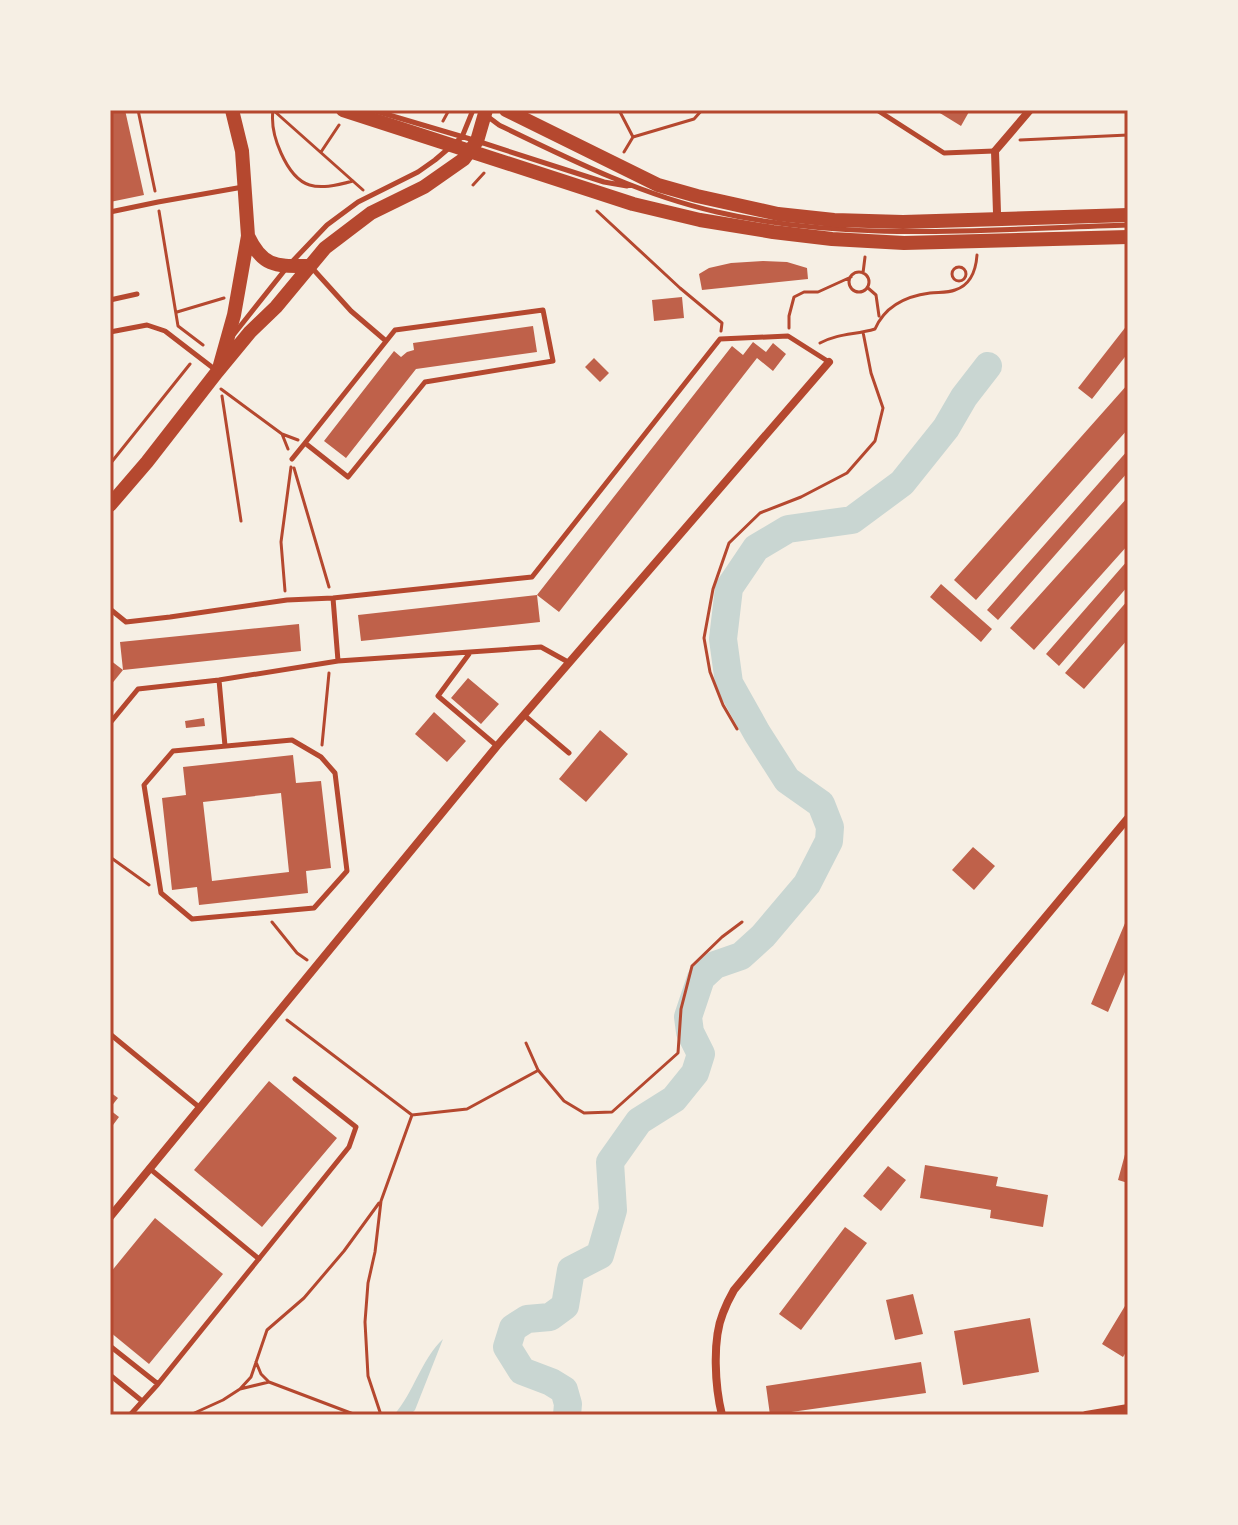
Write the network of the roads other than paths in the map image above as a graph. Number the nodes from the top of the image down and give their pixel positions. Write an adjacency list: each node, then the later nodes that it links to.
1 (232, 110): 10 (main road)
2 (372, 110): 8 (lane)
3 (506, 110): 14 (main road)
4 (877, 110): 9 (lane)
5 (1030, 110): 9 (street)
6 (481, 111): 8 (main road); 11 (lane)
7 (342, 117): 8 (main road)
8 (466, 144): 11 (lane); 17 (main road); 18 (lane); 19 (main road)
9 (995, 151): 14 (street)
10 (246, 187): 12 (lane); 16 (main road)
11 (640, 188): 15 (lane)
12 (110, 212)
13 (1128, 215): 14 (main road)
14 (996, 219)
15 (1128, 225)
16 (248, 236): 18 (main road); 24 (main road)
17 (1128, 237)
18 (288, 266): 19 (main road); 24 (lane)
19 (310, 266): 23 (lane); 26 (main road)
20 (137, 294): 21 (lane)
21 (110, 300)
22 (110, 332): 26 (lane)
23 (386, 341): 27 (lane); 27 (lane)
24 (220, 342): 26 (main road)
25 (829, 362): 30 (lane); 34 (street)
26 (217, 372): 29 (main road)
27 (305, 443): 28 (lane)
28 (292, 459)
29 (110, 505)
30 (333, 598): 31 (lane); 33 (lane)
31 (110, 609)
32 (469, 653): 33 (lane); 34 (lane); 39 (lane)
33 (338, 661): 35 (lane)
34 (568, 662): 36 (street)
35 (219, 680): 37 (lane); 38 (lane)
36 (524, 714): 39 (street); 40 (lane)
37 (110, 723)
38 (225, 746): 38 (lane)
39 (497, 746): 44 (street)
40 (569, 753)
41 (1128, 818): 54 (street)
42 (110, 1034): 44 (lane)
43 (295, 1079): 47 (lane)
44 (201, 1108): 45 (street)
45 (149, 1168): 46 (street); 47 (lane)
46 (110, 1217)
47 (259, 1259): 50 (lane)
48 (110, 1346): 50 (lane)
49 (110, 1375): 51 (lane)
50 (158, 1384): 51 (lane)
51 (142, 1401): 53 (lane)
52 (1128, 1408): 55 (street)
53 (130, 1415)
54 (722, 1415)
55 (1086, 1415)

